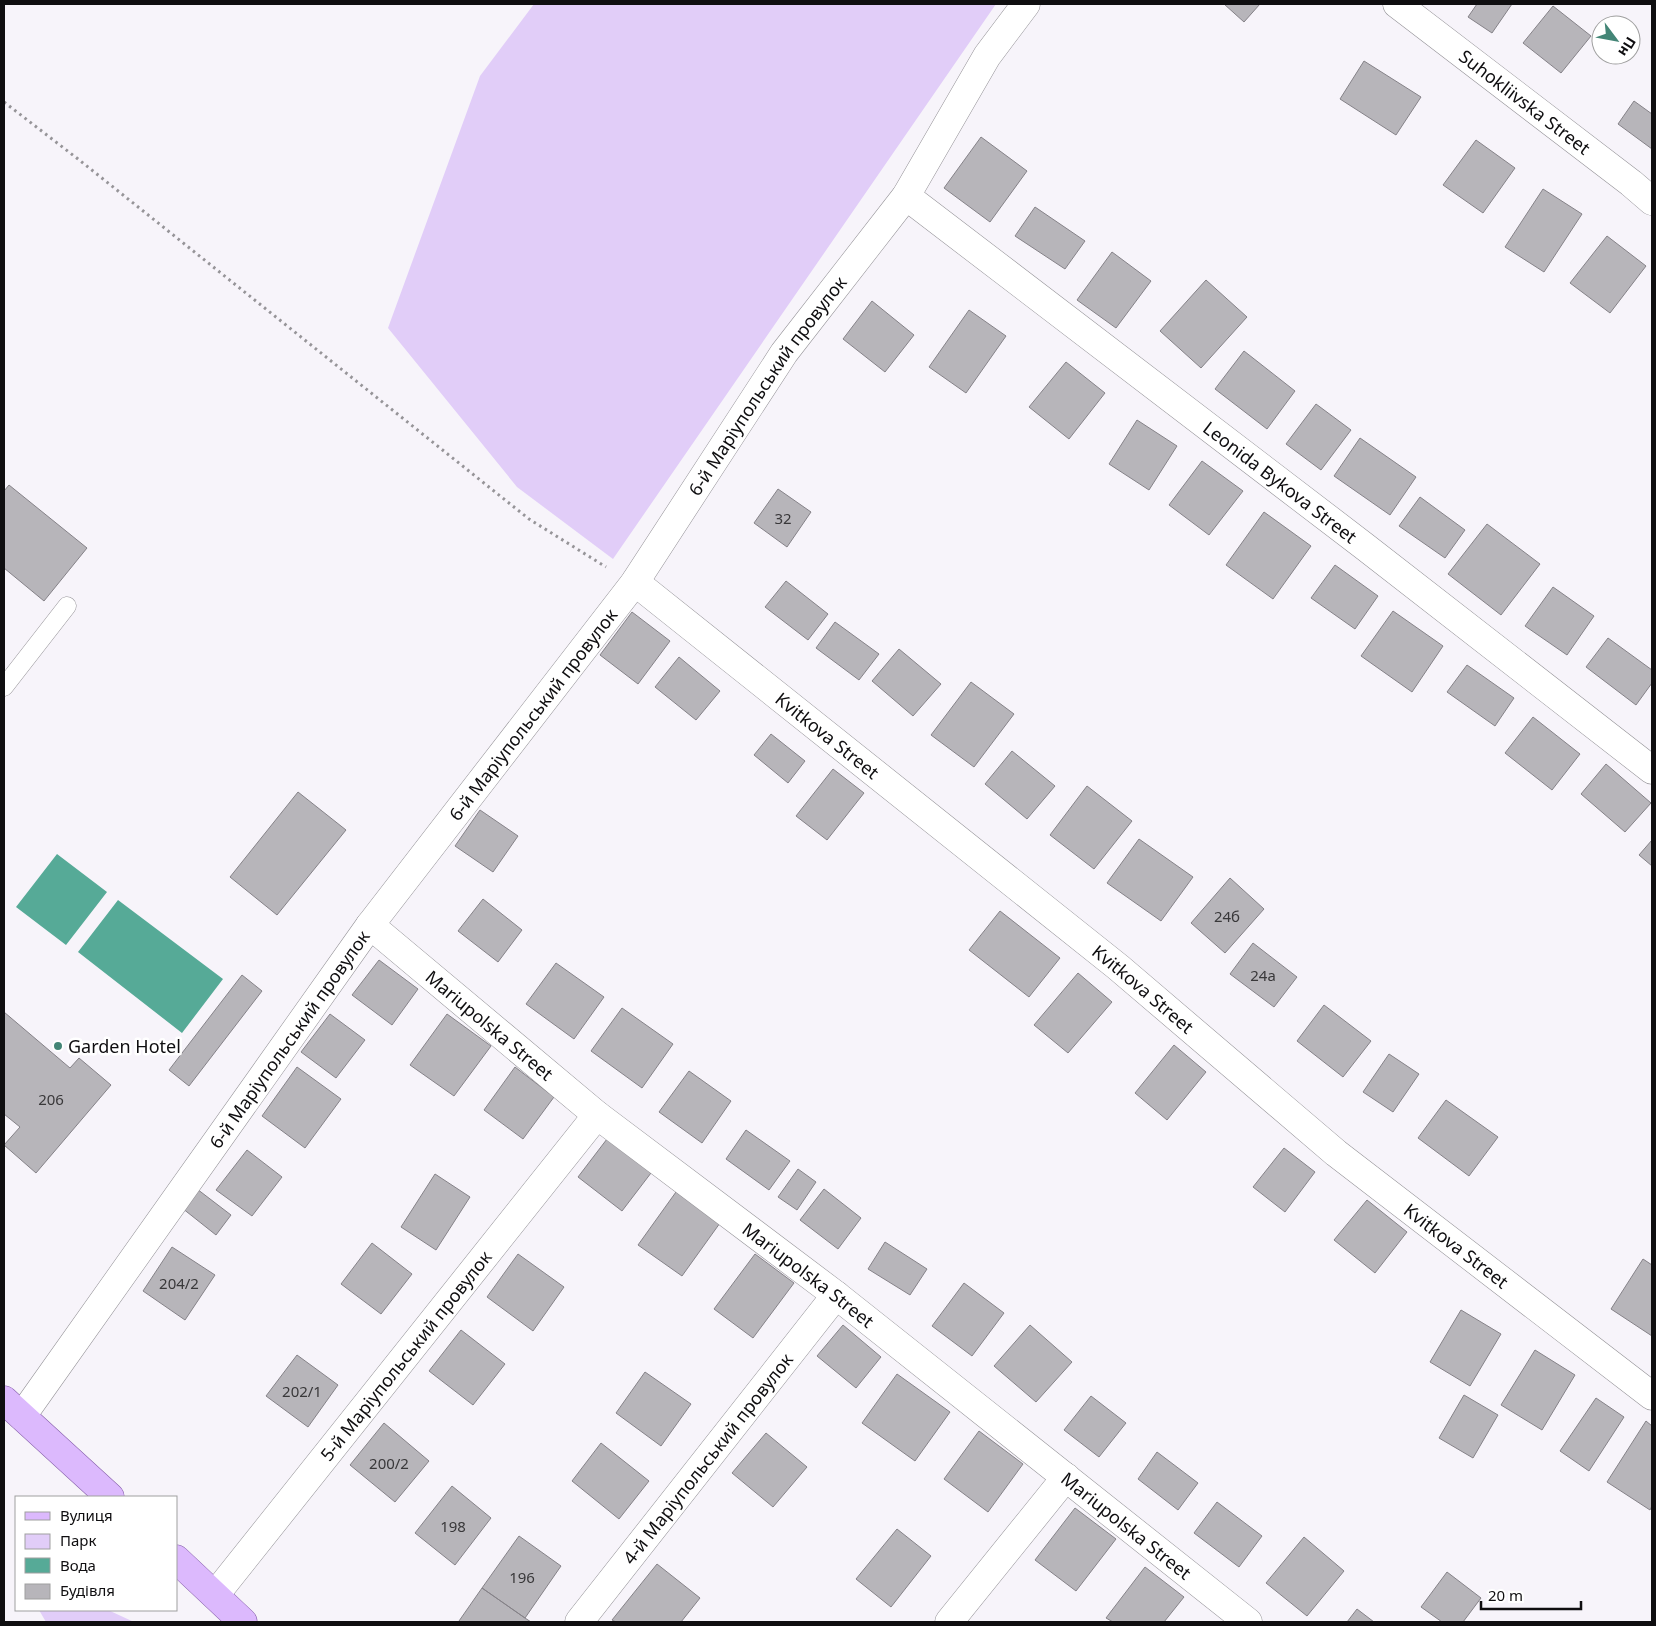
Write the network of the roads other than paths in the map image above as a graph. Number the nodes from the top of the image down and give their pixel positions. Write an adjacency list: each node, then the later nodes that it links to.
1 (1026, 4): 3 (street, 6-й Маріупольський провулок)
2 (1397, 4): 4 (street, Suhokliivska Street)
3 (906, 196): 5 (street, 6-й Маріупольський провулок); 8 (street, Leonida Bykova Street)
4 (1652, 201)
5 (635, 582): 9 (street, 6-й Маріупольський провулок); 12 (street, Kvitkova Street)
6 (67, 606): 7 (lane)
7 (4, 687)
8 (1652, 770)
9 (370, 925): 10 (street, Mariupolska Street); 13 (street, 6-й Маріупольський провулок)
10 (597, 1115): 11 (street, Mariupolska Street); 17 (street, 5-й Маріупольський провулок)
11 (836, 1295): 14 (street, Mariupolska Street); 19 (street, 4-й Маріупольський провулок)
12 (1652, 1396)
13 (13, 1408): 15 (main road)
14 (1066, 1477): 20 (street); 21 (street, Mariupolska Street)
15 (109, 1496)
16 (178, 1561): 17 (main road)
17 (215, 1595): 18 (main road)
18 (243, 1622)
19 (579, 1622)
20 (949, 1622)
21 (1248, 1622)

